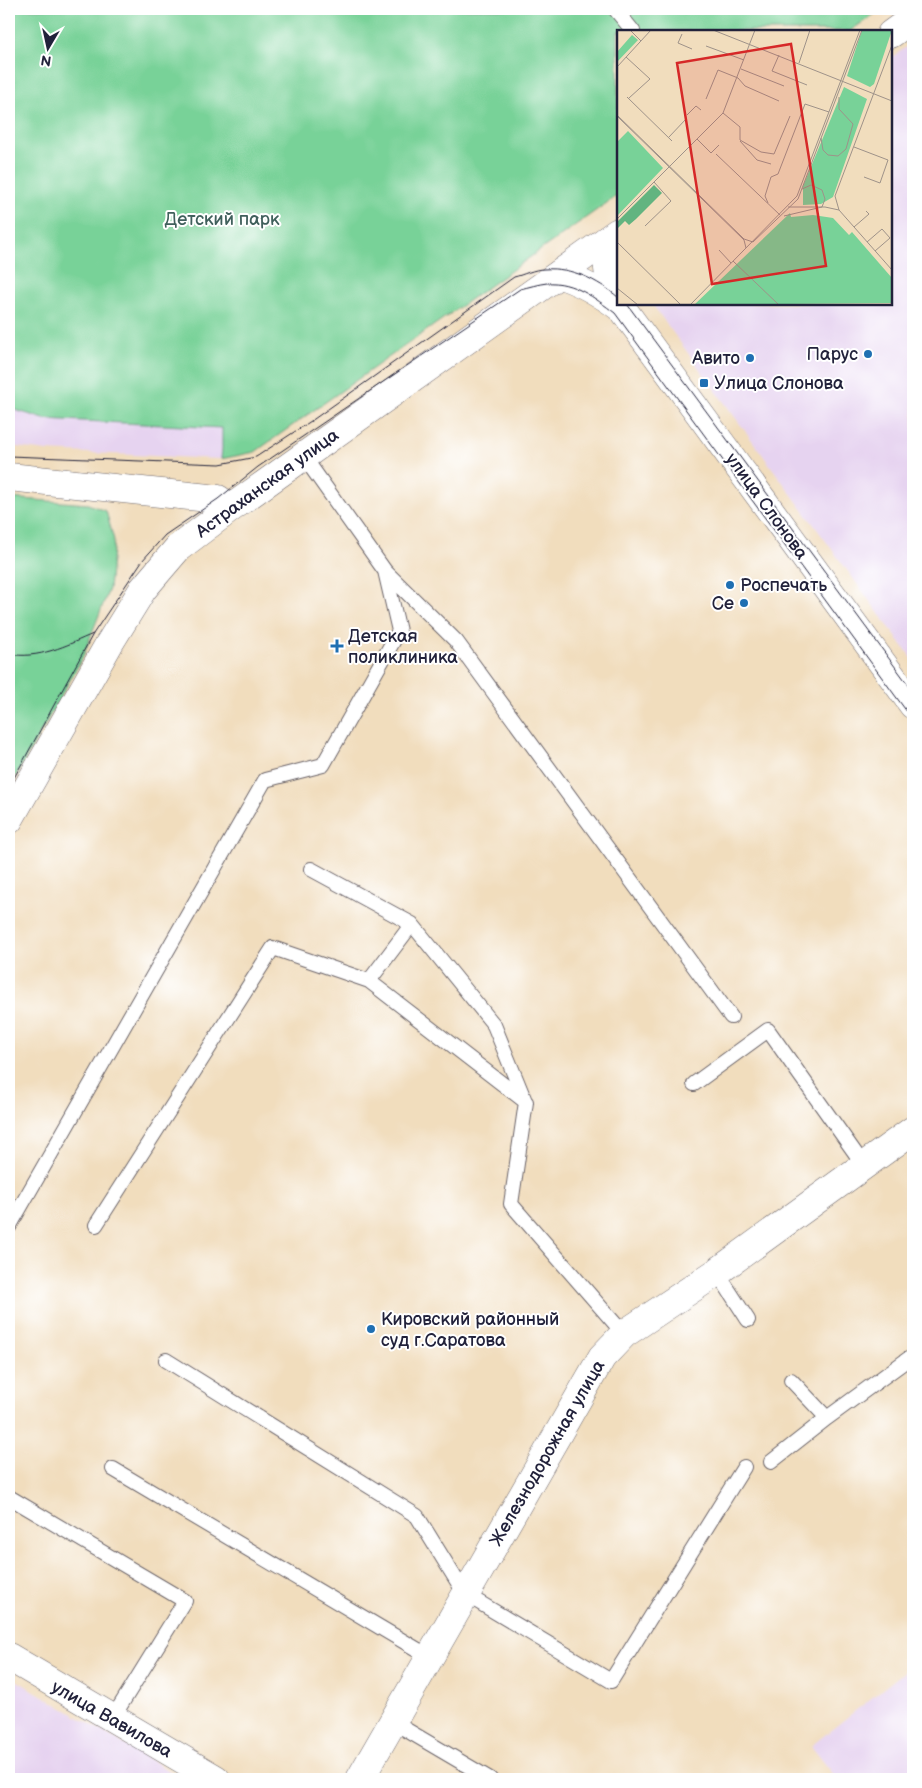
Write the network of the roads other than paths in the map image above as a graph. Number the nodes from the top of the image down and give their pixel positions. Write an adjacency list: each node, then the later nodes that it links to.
1 (615, 9): 3 (lane)
2 (913, 18): 4 (street)
3 (632, 30)
4 (892, 33)
5 (613, 236): 6 (street, Астраханская улица); 7 (street, улица Слонова)
6 (560, 275): 8 (street, улица Слонова); 10 (street, Астраханская улица)
7 (617, 300)
8 (617, 304)
9 (619, 305): 14 (street, улица Слонова)
10 (304, 457): 12 (street, Астраханская улица); 13 (lane)
11 (9, 477): 12 (street)
12 (230, 508): 15 (street, Астраханская улица)
13 (385, 571): 19 (lane); 25 (lane)
14 (913, 705)
15 (9, 820)
16 (311, 869): 17 (lane)
17 (412, 924): 18 (lane); 21 (lane)
18 (369, 981): 21 (lane); 24 (lane)
19 (731, 1016)
20 (694, 1084): 23 (lane)
21 (526, 1102): 28 (lane)
22 (913, 1130): 23 (street, Железнодорожная улица)
23 (863, 1164): 26 (street, Железнодорожная улица)
24 (96, 1225)
25 (9, 1227)
26 (716, 1272): 27 (lane); 28 (street, Железнодорожная улица)
27 (748, 1320)
28 (624, 1334): 37 (street, Железнодорожная улица)
29 (908, 1359): 32 (lane)
30 (166, 1360): 37 (lane)
31 (791, 1380): 32 (lane)
32 (827, 1418): 33 (lane)
33 (771, 1462)
34 (744, 1467): 37 (lane)
35 (113, 1469): 39 (lane)
36 (9, 1496): 40 (lane)
37 (465, 1594): 39 (street, Железнодорожная улица)
38 (9, 1657): 40 (street, улица Вавилова)
39 (430, 1657): 41 (street, Железнодорожная улица)
40 (112, 1719): 42 (street, улица Вавилова)
41 (393, 1722): 43 (street, Железнодорожная улица); 44 (lane)
42 (216, 1779)
43 (360, 1779)
44 (490, 1779)

